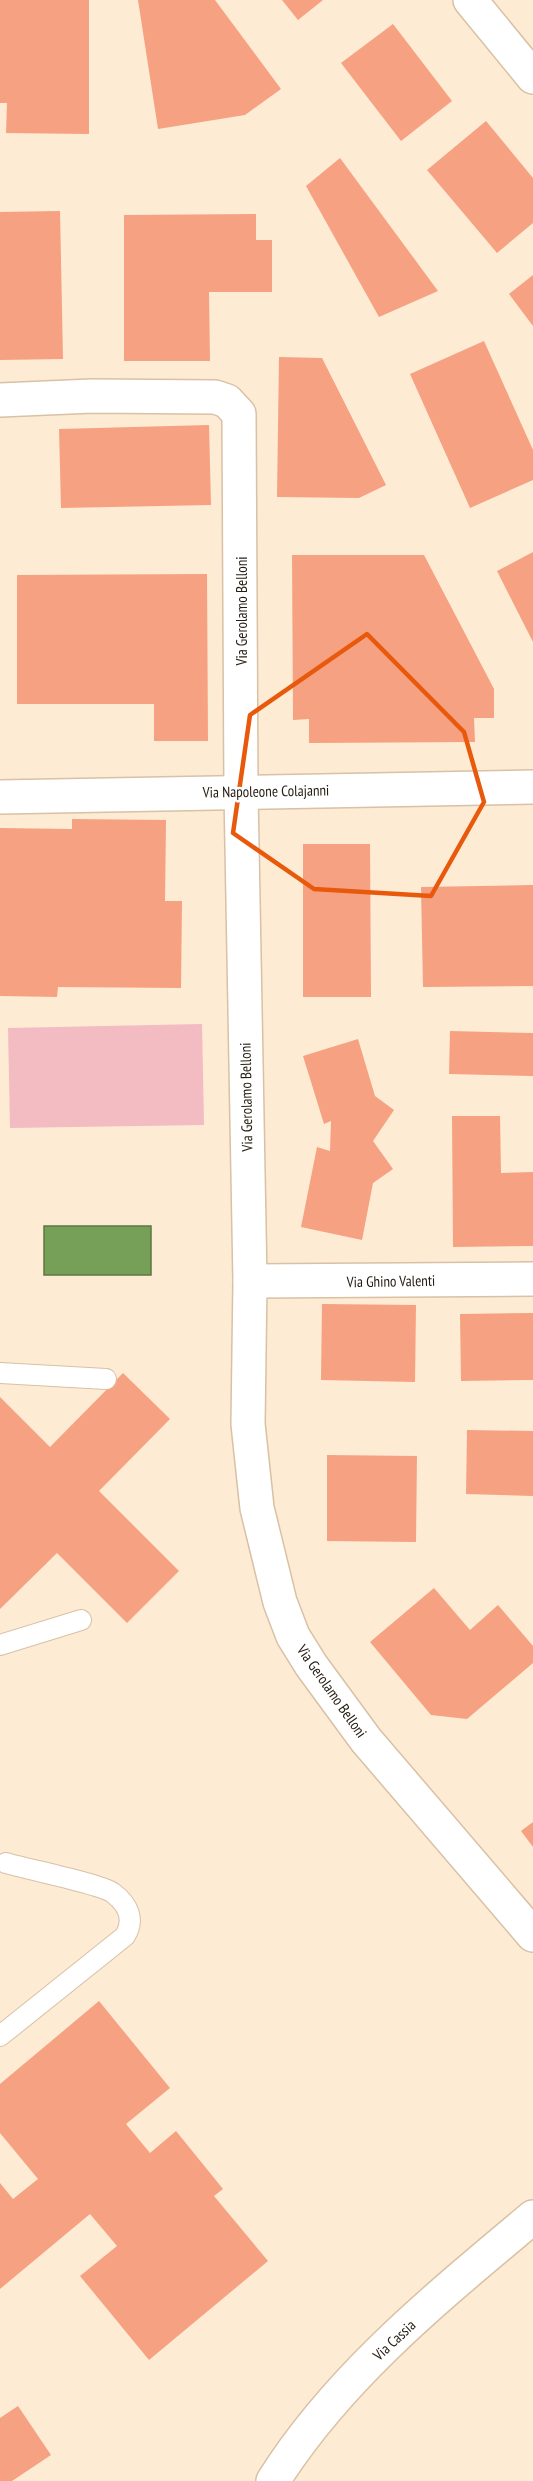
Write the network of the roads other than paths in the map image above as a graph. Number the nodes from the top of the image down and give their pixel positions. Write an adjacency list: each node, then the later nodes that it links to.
1 (470, 0): 2 (street)
2 (533, 77)
3 (0, 400): 5 (street, Via Gerolamo Belloni)
4 (533, 787): 5 (street, Via Napoleone Colajanni)
5 (241, 792): 6 (street, Via Napoleone Colajanni); 8 (street, Via Gerolamo Belloni)
6 (0, 797)
7 (533, 1279): 8 (street, Via Ghino Valenti)
8 (250, 1281): 14 (street, Via Gerolamo Belloni)
9 (0, 1373): 10 (lane)
10 (106, 1379)
11 (81, 1620): 12 (lane)
12 (0, 1645)
13 (6, 1863): 15 (lane)
14 (533, 1935)
15 (0, 2036)
16 (533, 2217): 17 (street, Via Cassia)
17 (273, 2481)

